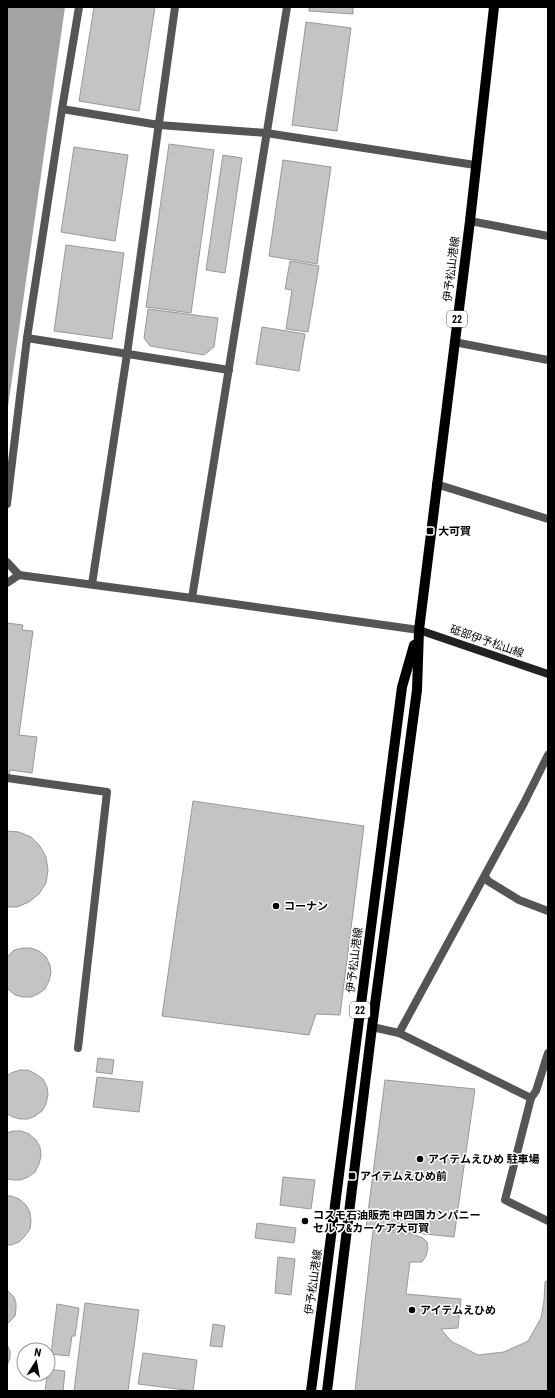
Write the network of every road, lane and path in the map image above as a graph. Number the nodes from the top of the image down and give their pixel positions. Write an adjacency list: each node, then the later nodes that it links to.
1 (79, 7): 5 (street)
2 (175, 7): 6 (street)
3 (287, 7): 7 (street)
4 (494, 7): 8 (main road, 伊予松山港線 / 22)
5 (62, 109): 6 (street); 11 (street)
6 (159, 124): 7 (street); 13 (street)
7 (266, 133): 8 (street); 15 (street)
8 (475, 165): 9 (main road, 伊予松山港線 / 22)
9 (470, 221): 10 (street); 12 (main road, 伊予松山港線 / 22)
10 (548, 236)
11 (27, 338): 13 (street); 17 (street)
12 (454, 342): 14 (street); 16 (main road, 伊予松山港線 / 22)
13 (126, 354): 15 (street); 22 (street)
14 (548, 360)
15 (229, 370): 23 (street)
16 (436, 484): 18 (street); 24 (main road, 伊予松山港線 / 22)
17 (7, 504)
18 (548, 520)
19 (7, 562): 20 (street)
20 (19, 575): 21 (street); 22 (street)
21 (7, 583)
22 (92, 584): 23 (street)
23 (192, 598): 24 (street)
24 (419, 630): 25 (main road, 砥部伊予松山線); 30 (main road, 伊予松山港線 / 22); 36 (main road, 伊予松山港線 / 22)
25 (548, 674)
26 (548, 755): 28 (street)
27 (7, 778): 32 (street)
28 (485, 876): 29 (street); 31 (street)
29 (548, 911)
30 (372, 1027): 31 (street); 37 (main road, 伊予松山港線 / 22)
31 (399, 1033): 34 (street)
32 (78, 1048)
33 (548, 1053): 34 (street)
34 (531, 1098): 35 (street)
35 (548, 1221)
36 (310, 1391)
37 (327, 1391)

